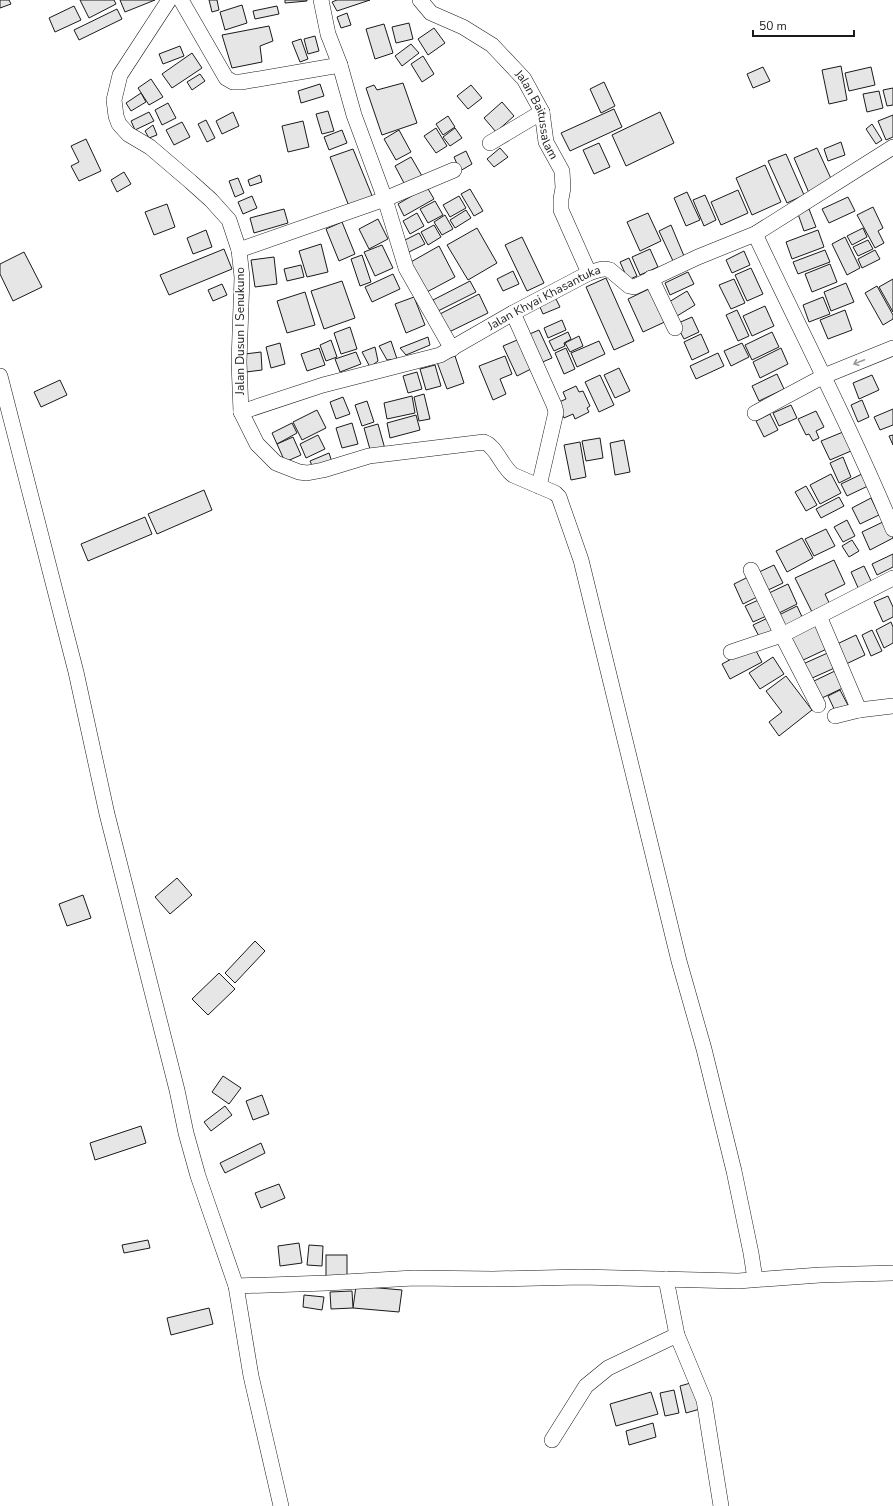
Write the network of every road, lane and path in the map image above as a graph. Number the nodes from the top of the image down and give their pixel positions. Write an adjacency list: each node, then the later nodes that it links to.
1 (169, 0): 12 (street, Jalan Dusun I Senukuno)
2 (181, 0): 5 (street)
3 (321, 0): 5 (street)
4 (420, 0): 6 (street, Jalan Baitussalam)
5 (340, 65): 10 (street)
6 (542, 112): 7 (street); 13 (street, Jalan Baitussalam)
7 (490, 143)
8 (893, 146): 11 (street, Jalan Khyai Khasantuka)
9 (454, 170): 10 (street)
10 (385, 199): 12 (street); 18 (street)
11 (755, 234): 14 (street, Jalan Khyai Khasantuka); 20 (street)
12 (239, 250): 21 (street, Jalan Dusun I Senukuno)
13 (589, 273): 14 (street, Jalan Khyai Khasantuka); 15 (street, Jalan Khyai Khasantuka)
14 (651, 278): 16 (street)
15 (513, 313): 18 (street, Jalan Khyai Khasantuka); 23 (street)
16 (675, 328)
17 (893, 348): 20 (street, one-way to 20)
18 (452, 349): 21 (street, Jalan Khyai Khasantuka)
19 (0, 376): 37 (street)
20 (824, 376): 22 (street); 24 (street)
21 (241, 412): 23 (street, Jalan Dusun I Senukuno)
22 (756, 414)
23 (539, 486): 36 (street, Jalan Dusun I Senukuno)
24 (893, 529)
25 (751, 570): 28 (street)
26 (893, 578): 27 (street)
27 (819, 616): 28 (street); 32 (street)
28 (782, 635): 29 (street); 30 (street)
29 (731, 652)
30 (818, 705)
31 (893, 706): 32 (street)
32 (859, 710): 33 (street)
33 (835, 716)
34 (893, 1273): 36 (street)
35 (666, 1279): 36 (street); 37 (street); 38 (street)
36 (755, 1280)
37 (236, 1286): 40 (street)
38 (677, 1336): 39 (street); 41 (street)
39 (552, 1440)
40 (281, 1506)
41 (721, 1506)

